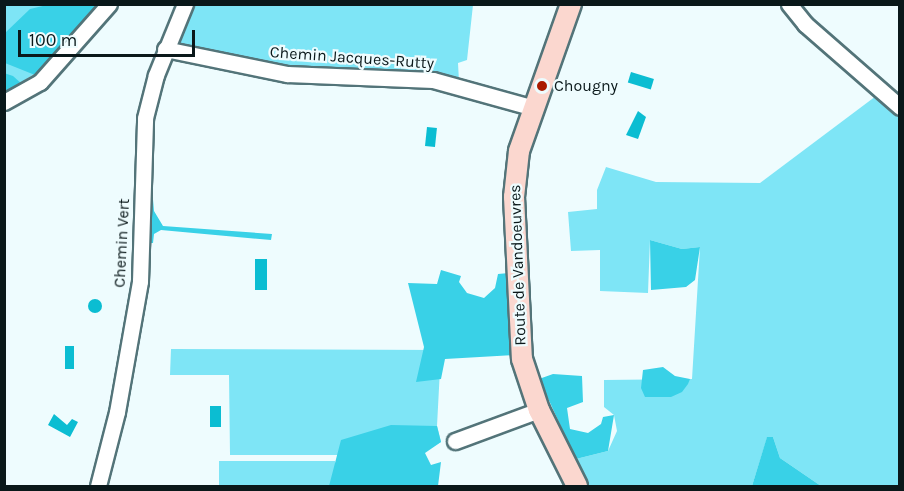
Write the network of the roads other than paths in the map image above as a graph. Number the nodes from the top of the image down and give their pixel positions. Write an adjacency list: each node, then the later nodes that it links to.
1 (109, 4): 6 (street)
2 (185, 4): 5 (street, Chemin Vert)
3 (571, 4): 8 (main road, Route de Vandoeuvres)
4 (790, 5): 7 (street)
5 (165, 49): 8 (street, Chemin Jacques-Rutty); 11 (street, Chemin Vert)
6 (4, 102)
7 (900, 107)
8 (534, 108): 9 (main road, Route de Vandoeuvres)
9 (539, 410): 10 (street); 12 (main road, Route de Vandoeuvres)
10 (455, 441)
11 (98, 486)
12 (577, 486)

